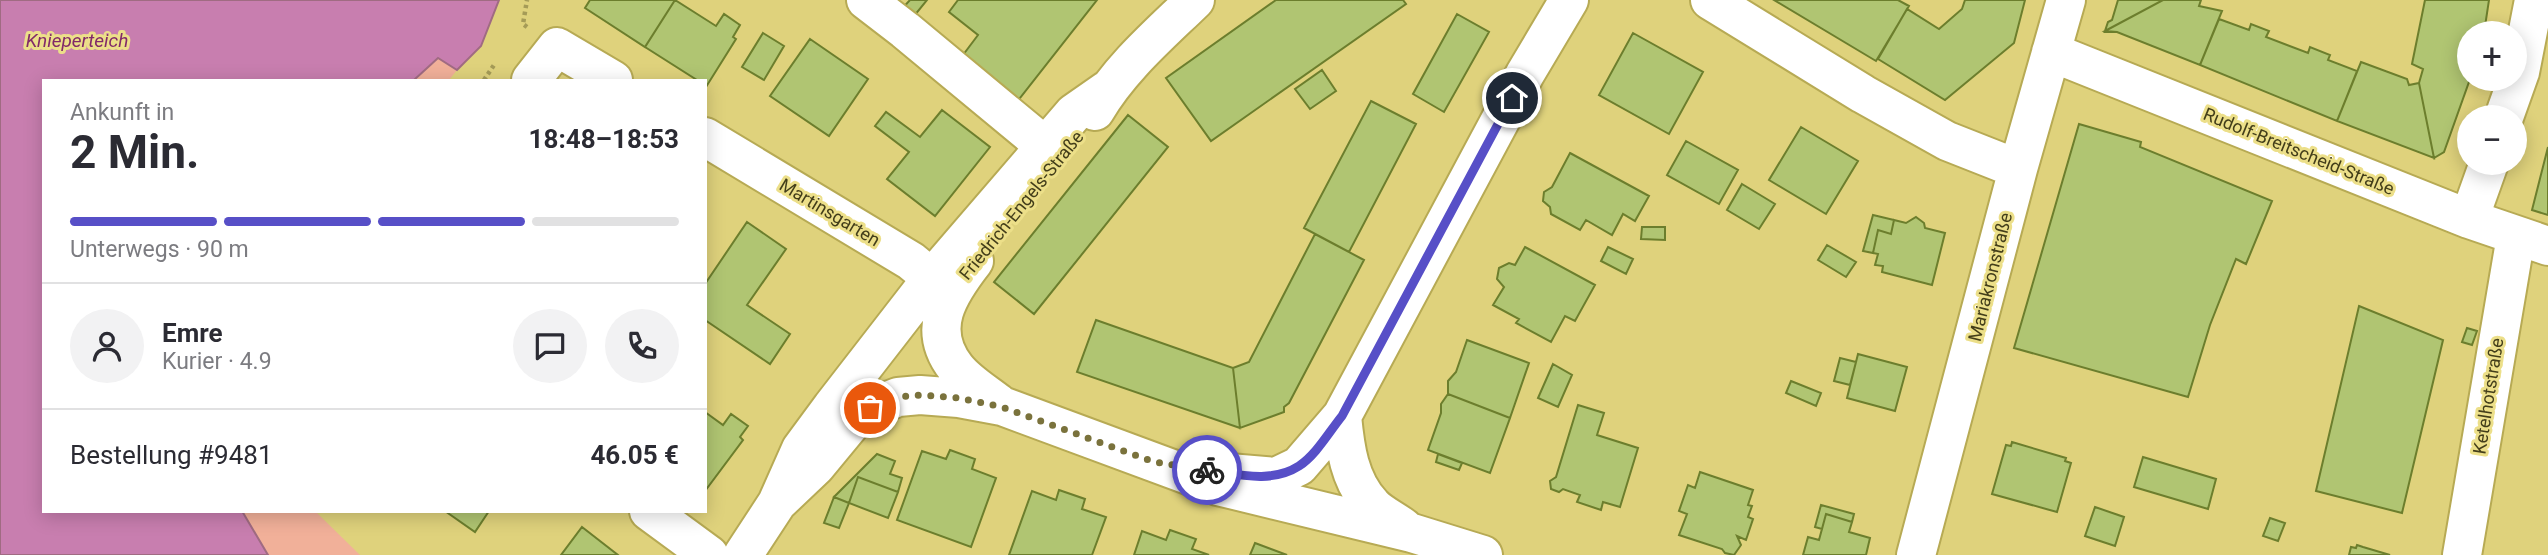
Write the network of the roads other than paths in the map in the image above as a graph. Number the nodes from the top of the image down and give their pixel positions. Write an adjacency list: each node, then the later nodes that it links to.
1 (866, 0): 13 (main road)
2 (1195, 0): 10 (main road, Friedrich-Engels-Straße)
3 (1569, 0): 20 (main road)
4 (1710, 0): 14 (main road)
5 (2066, 0): 7 (main road, Mariakronstraße)
6 (2534, 0): 11 (main road)
7 (2051, 52): 14 (main road, Mariakronstraße); 16 (main road, Rudolf-Breitscheid-Straße)
8 (532, 79): 9 (main road)
9 (611, 79)
10 (1107, 90): 13 (main road, Friedrich-Engels-Straße); 18 (main road, Friedrich-Engels-Straße)
11 (2508, 105)
12 (707, 138): 18 (main road, Martinsgarten)
13 (1045, 146): 18 (main road, Friedrich-Engels-Straße)
14 (2018, 169): 28 (main road, Mariakronstraße)
15 (2485, 175): 16 (main road)
16 (2469, 219): 17 (main road, Rudolf-Breitscheid-Straße)
17 (2532, 241): 29 (main road, Ketelhotstraße)
18 (941, 286): 19 (main road, Friedrich-Engels-Straße); 22 (main road, Friedrich-Engels-Straße)
19 (1002, 407): 21 (main road); 22 (main road, Friedrich-Engels-Straße)
20 (1342, 416): 21 (main road); 24 (main road)
21 (1154, 462): 24 (main road)
22 (777, 503): 26 (main road, Friedrich-Engels-Straße)
23 (652, 513): 25 (main road)
24 (1412, 533): 27 (main road)
25 (709, 555)
26 (743, 555)
27 (1483, 555)
28 (1916, 555)
29 (2462, 555)

